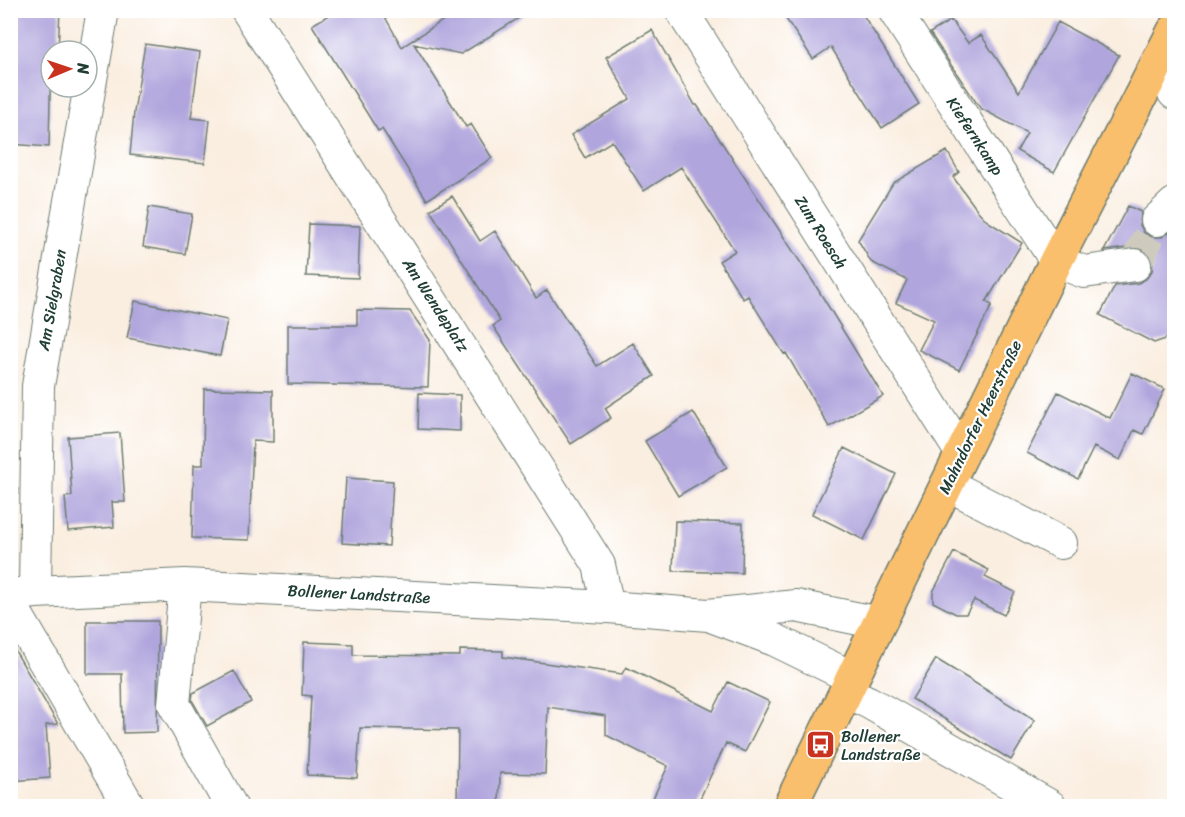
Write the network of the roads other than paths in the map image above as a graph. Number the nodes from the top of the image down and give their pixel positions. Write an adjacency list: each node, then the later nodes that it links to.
1 (103, 10): 14 (street, Am Sielgraben)
2 (248, 10): 15 (street, Am Wendeplatz)
3 (681, 10): 10 (street, Zum Roesch)
4 (894, 10): 8 (street, Kiefernkamp)
5 (1174, 31): 6 (main road, Mahndorfer Heerstraße)
6 (1156, 64): 7 (street); 8 (main road, Mahndorfer Heerstraße)
7 (1174, 93)
8 (1056, 261): 9 (street); 10 (main road, Mahndorfer Heerstraße)
9 (1135, 266)
10 (962, 454): 11 (main road, Mahndorfer Heerstraße)
11 (947, 484): 12 (street); 17 (main road, Mahndorfer Heerstraße)
12 (1061, 543)
13 (185, 585): 14 (street, Bollener Landstraße); 15 (street, Bollener Landstraße); 20 (street)
14 (19, 596): 19 (street)
15 (608, 607): 16 (street, Bollener Landstraße)
16 (708, 615): 17 (street, Bollener Landstraße); 18 (street, Bollener Landstraße)
17 (879, 623): 18 (main road, Mahndorfer Heerstraße)
18 (849, 685): 21 (main road, Mahndorfer Heerstraße); 22 (street, Bollener Landstraße)
19 (129, 807)
20 (231, 807)
21 (790, 807)
22 (1050, 807)

